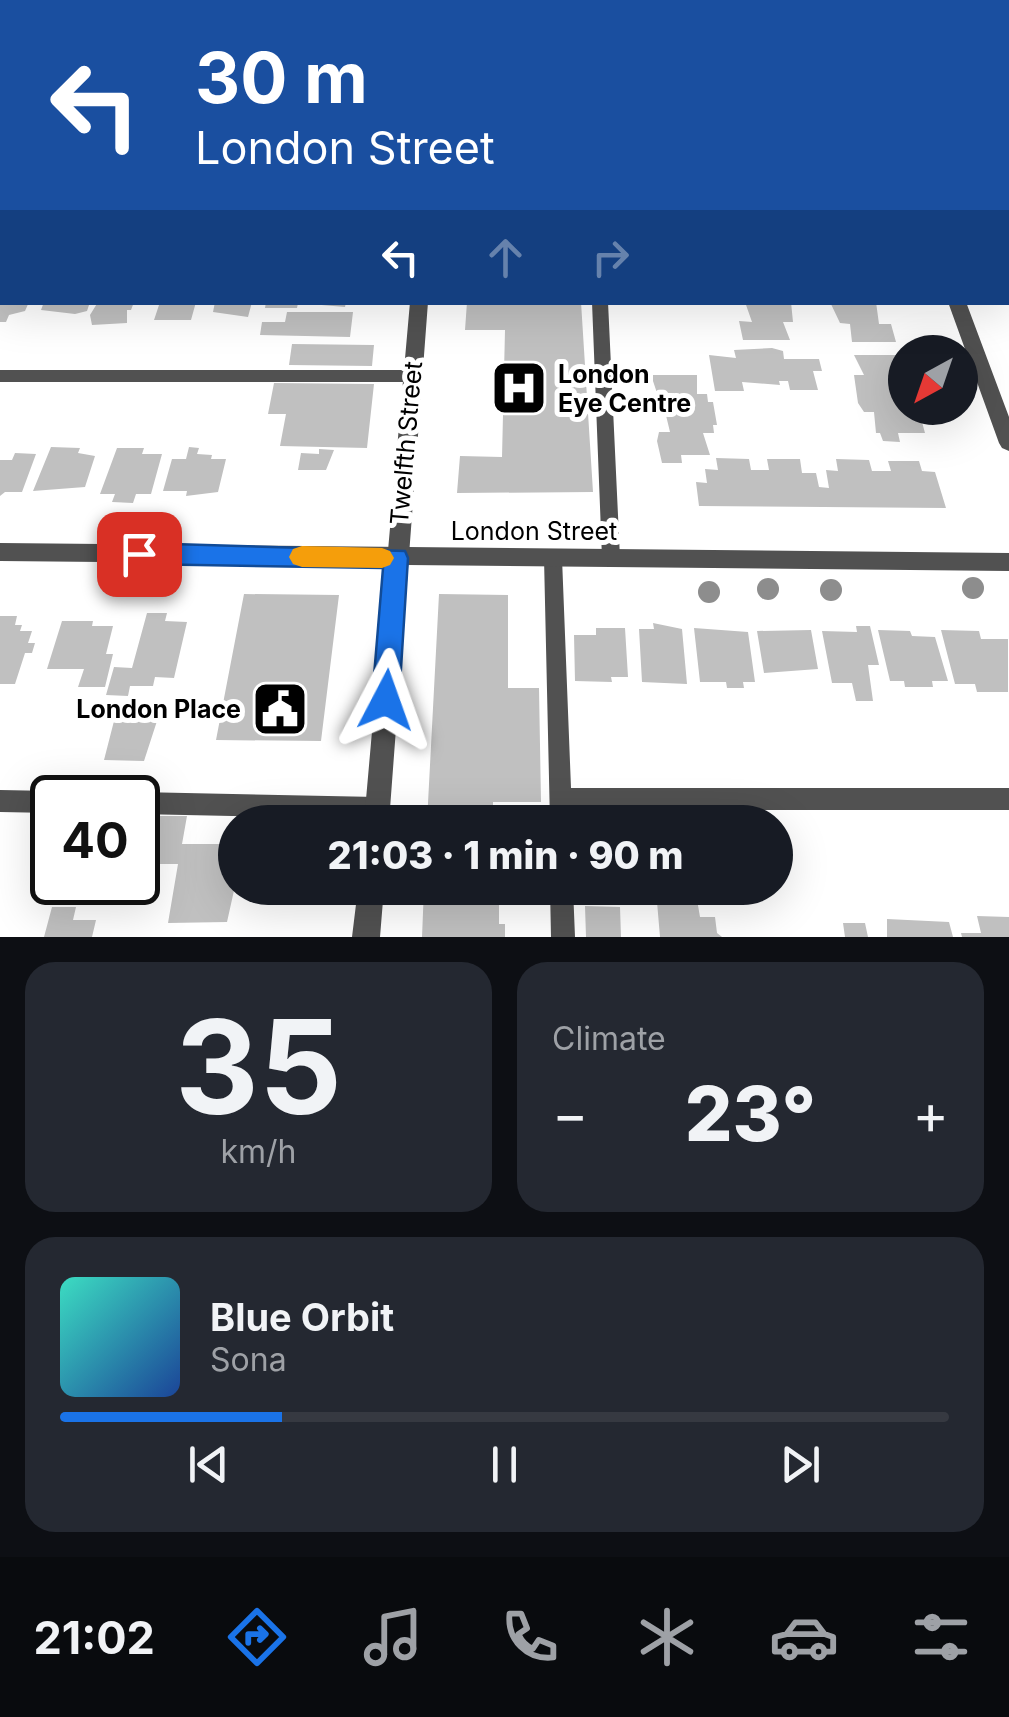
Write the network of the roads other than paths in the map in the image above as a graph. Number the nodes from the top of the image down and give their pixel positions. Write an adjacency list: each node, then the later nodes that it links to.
1 (418, 305): 5 (street, Twelfth Street)
2 (600, 305): 10 (lane)
3 (958, 305): 6 (street)
4 (0, 376): 5 (lane)
5 (411, 376): 8 (street, Twelfth Street)
6 (1009, 443)
7 (0, 552): 8 (street, London Street)
8 (396, 558): 9 (street, London Street); 17 (street, Twelfth Street)
9 (553, 558): 10 (street, London Street); 12 (lane)
10 (611, 558): 11 (street, London Street)
11 (1009, 562)
12 (561, 798): 13 (lane); 18 (lane)
13 (1009, 799)
14 (0, 800): 15 (lane)
15 (30, 801)
16 (160, 805): 19 (lane)
17 (378, 805)
18 (561, 805)
19 (218, 808)
20 (369, 905): 22 (street)
21 (562, 905): 23 (lane)
22 (366, 937)
23 (562, 937)

